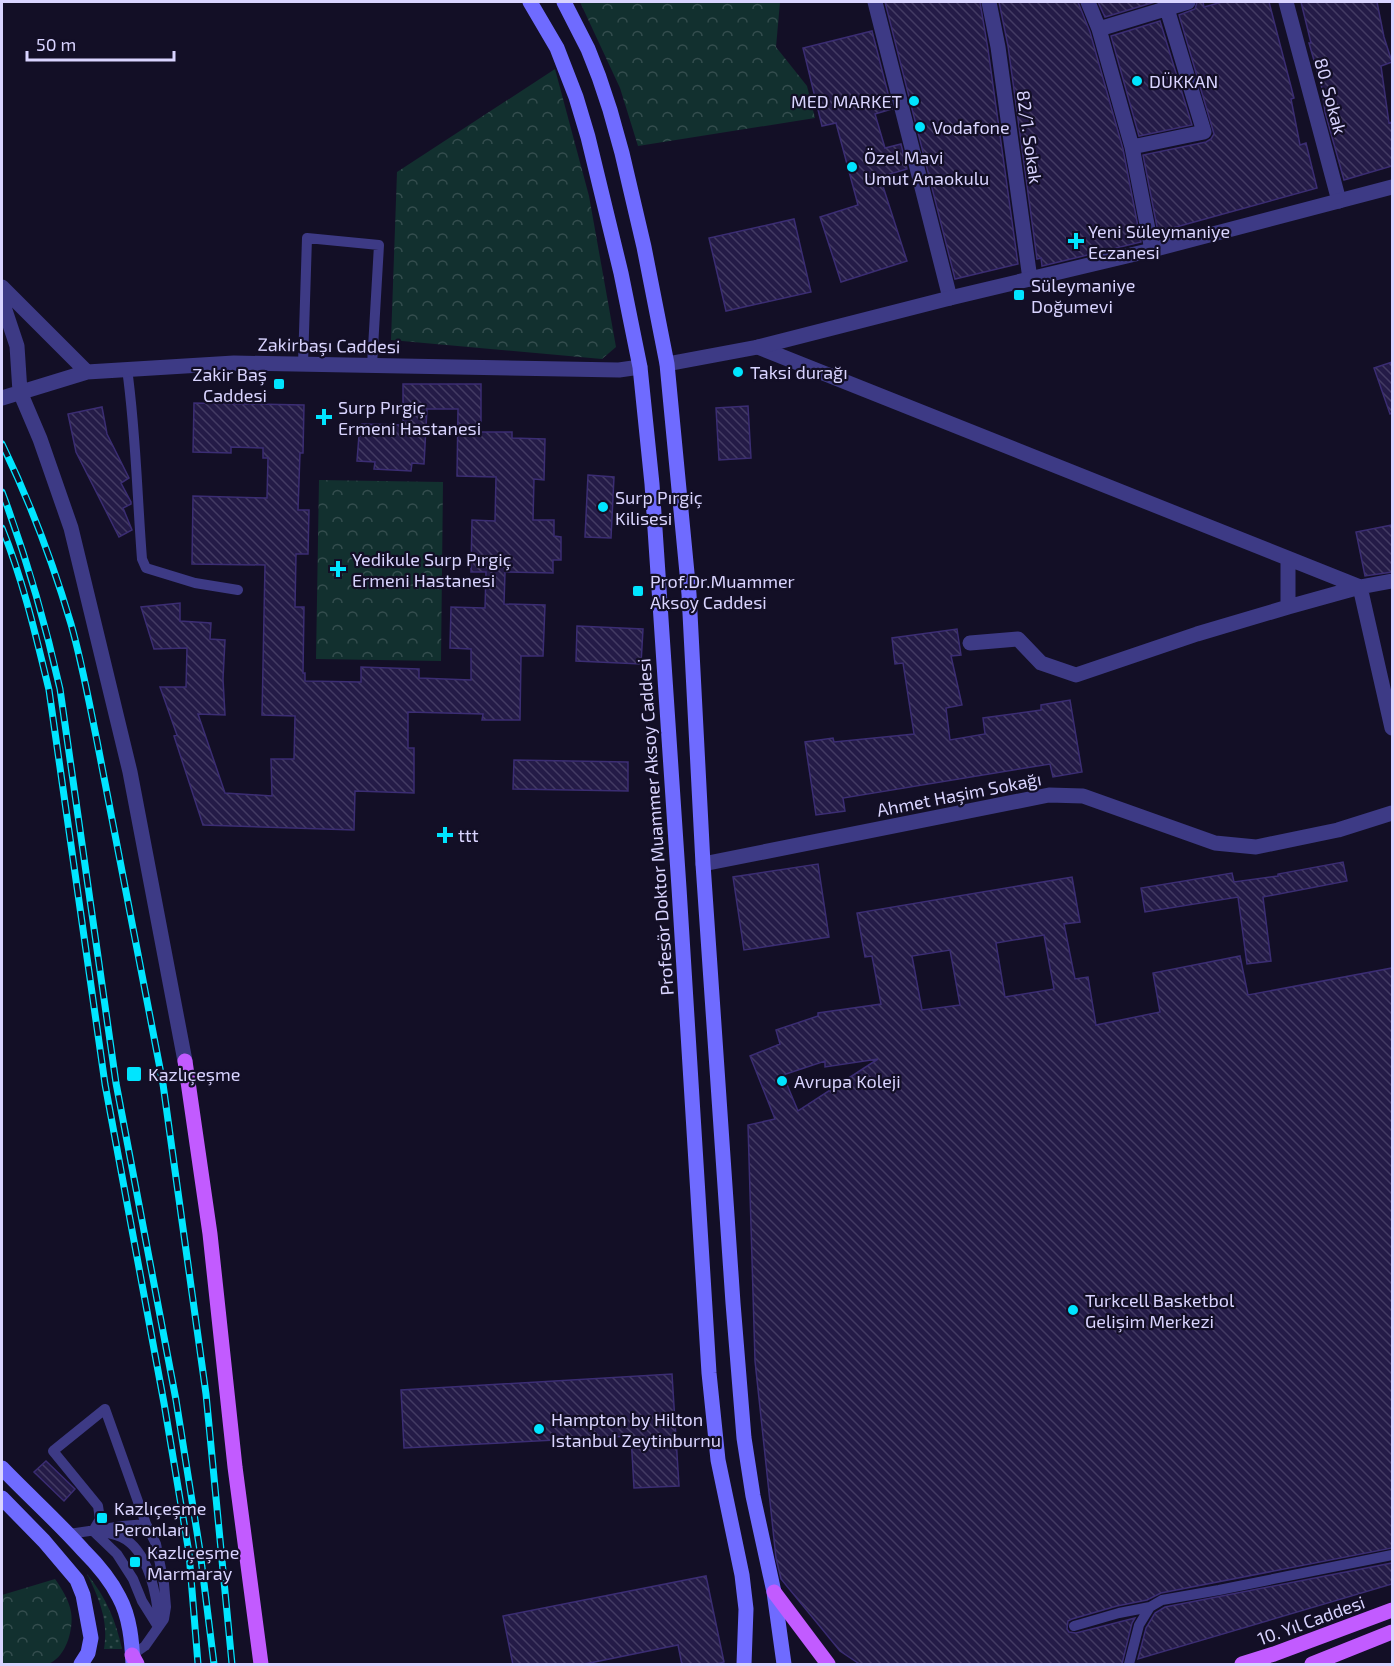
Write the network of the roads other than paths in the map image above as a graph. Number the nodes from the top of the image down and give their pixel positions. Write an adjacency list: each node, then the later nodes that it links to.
1 (530, 2): 22 (main road, Profesör Doktor Muammer Aksoy Caddesi)
2 (564, 2): 20 (main road)
3 (875, 2): 16 (street)
4 (989, 2): 14 (street, 82/1. Sokak)
5 (1088, 2): 9 (street)
6 (1188, 2): 8 (street)
7 (1286, 2): 12 (street, 80. Sokak)
8 (1166, 4): 9 (street); 10 (street)
9 (1099, 29): 10 (street)
10 (1132, 147): 13 (street)
11 (1392, 187): 12 (street)
12 (1339, 201): 13 (street)
13 (1152, 250): 14 (street)
14 (1030, 279): 16 (street)
15 (2, 286): 24 (street)
16 (950, 298): 18 (street)
17 (2, 301): 25 (street)
18 (758, 347): 20 (street); 27 (street)
19 (303, 364): 21 (street, Zakirbaşı Caddesi); 21 (lane); 23 (street, Zakirbaşı Caddesi)
20 (667, 364): 22 (main road); 35 (main road)
21 (372, 365): 22 (street, Zakirbaşı Caddesi)
22 (640, 368): 52 (main road, Profesör Doktor Muammer Aksoy Caddesi)
23 (127, 369): 24 (street, Zakirbaşı Caddesi); 30 (lane)
24 (87, 372): 25 (street, Zakirbaşı Caddesi)
25 (21, 392): 26 (street, Zakirbaşı Caddesi); 36 (street)
26 (2, 398)
27 (1288, 559): 29 (street); 31 (street)
28 (1392, 581): 29 (street)
29 (1360, 588): 31 (street); 33 (street)
30 (238, 590)
31 (1288, 608): 32 (street)
32 (970, 643)
33 (1392, 728)
34 (1392, 813): 35 (street, Ahmet Haşim Sokağı)
35 (703, 864): 43 (main road)
36 (185, 1061): 51 (main road)
37 (2, 1468): 41 (main road)
38 (2, 1498): 50 (main road)
39 (146, 1524): 40 (lane); 40 (lane); 47 (lane)
40 (93, 1531): 41 (lane); 47 (lane); 47 (lane)
41 (69, 1534): 49 (main road)
42 (1392, 1555): 44 (lane)
43 (774, 1592): 53 (main road); 54 (main road)
44 (1150, 1607): 46 (lane); 55 (lane)
45 (1392, 1610): 56 (main road, 10. Yıl Caddesi)
46 (1074, 1626)
47 (159, 1628): 49 (lane)
48 (1392, 1632): 57 (main road)
49 (134, 1661)
50 (81, 1665)
51 (261, 1665)
52 (744, 1665)
53 (783, 1665)
54 (828, 1665)
55 (1129, 1665)
56 (1242, 1665)
57 (1312, 1665)

